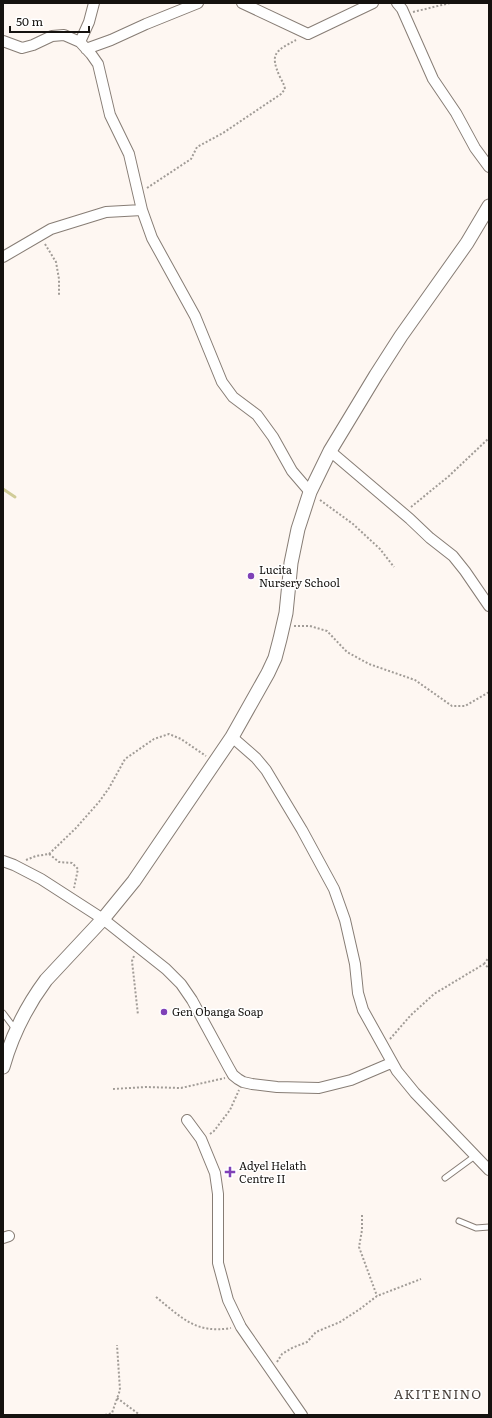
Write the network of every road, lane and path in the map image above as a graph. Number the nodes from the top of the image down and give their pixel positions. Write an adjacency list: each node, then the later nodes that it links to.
1 (94, 3): 10 (street)
2 (198, 3): 10 (street)
3 (242, 3): 8 (street)
4 (373, 3): 8 (street)
5 (397, 3): 7 (street)
6 (450, 3): 7 (path)
7 (404, 14): 11 (street)
8 (308, 34): 12 (path)
9 (3, 42): 10 (street)
10 (83, 46): 12 (street)
11 (489, 167)
12 (138, 194): 14 (street)
13 (489, 206): 19 (street)
14 (142, 210): 15 (street); 20 (street)
15 (40, 234): 16 (street); 17 (path)
16 (3, 257)
17 (59, 296)
18 (489, 438): 21 (path)
19 (330, 452): 20 (street); 21 (street)
20 (310, 492): 22 (path); 24 (street)
21 (403, 513): 23 (street)
22 (394, 567)
23 (489, 606)
24 (283, 626): 25 (path); 26 (street)
25 (489, 692)
26 (232, 737): 27 (street); 40 (street)
27 (215, 762): 28 (path); 32 (street)
28 (49, 854): 30 (path); 31 (path)
29 (3, 861): 30 (street)
30 (14, 865): 31 (street)
31 (71, 899): 32 (street)
32 (103, 919): 33 (street); 39 (street)
33 (138, 947): 38 (path); 43 (street)
34 (489, 958): 35 (path)
35 (484, 964): 36 (path); 40 (path)
36 (489, 968)
37 (3, 1013): 39 (lane)
38 (138, 1015)
39 (16, 1030): 42 (street)
40 (383, 1048): 41 (street)
41 (391, 1063): 44 (street); 48 (street)
42 (3, 1067)
43 (233, 1075): 44 (street); 45 (path)
44 (243, 1082): 47 (path)
45 (113, 1088)
46 (187, 1120): 47 (street)
47 (201, 1139): 57 (street)
48 (475, 1156): 49 (street); 50 (lane)
49 (489, 1170)
50 (445, 1178)
51 (362, 1215): 55 (path)
52 (459, 1221): 53 (lane)
53 (489, 1228)
54 (421, 1279): 55 (path)
55 (376, 1296): 59 (path)
56 (156, 1297): 57 (path)
57 (240, 1327): 59 (street)
58 (118, 1345): 60 (path)
59 (272, 1370): 63 (street)
60 (117, 1398): 61 (path); 62 (path)
61 (105, 1415)
62 (140, 1415)
63 (302, 1415)

